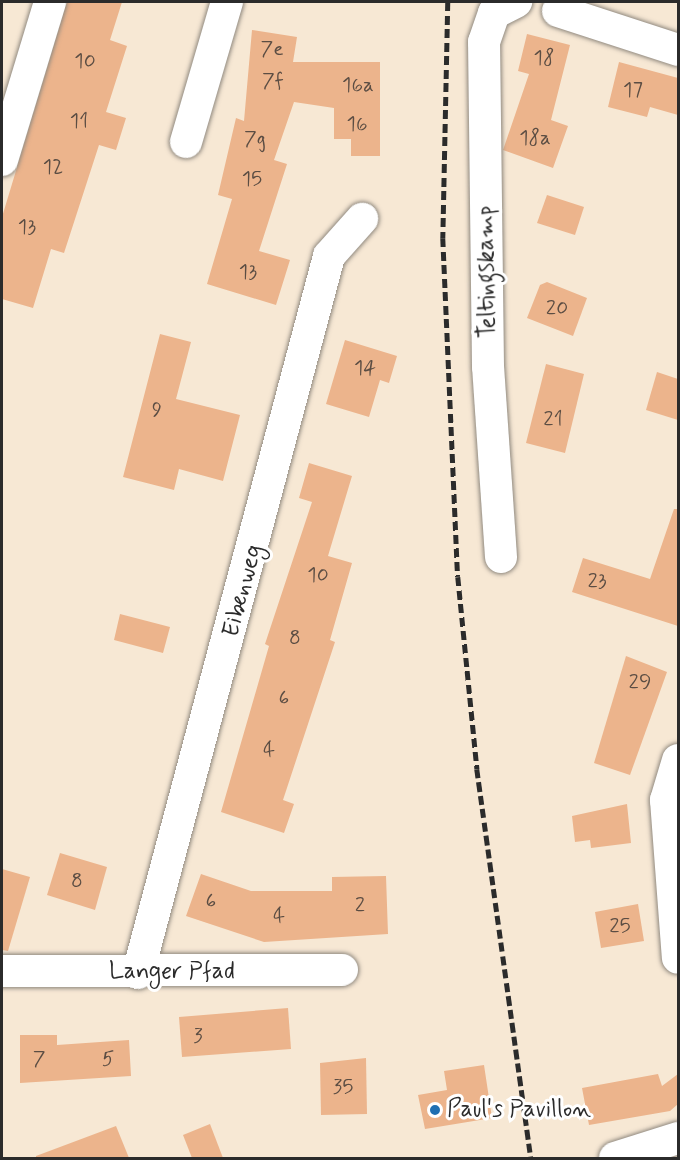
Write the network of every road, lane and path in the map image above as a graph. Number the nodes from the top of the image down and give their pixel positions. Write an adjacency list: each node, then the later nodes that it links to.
1 (50, 2): 8 (street)
2 (227, 2): 7 (street)
3 (516, 2): 10 (street, Teltingskamp)
4 (522, 2): 5 (street)
5 (559, 6): 6 (street)
6 (678, 50)
7 (186, 142)
8 (2, 160)
9 (362, 219): 15 (street, Eibenweg)
10 (501, 557)
11 (678, 760): 12 (street)
12 (678, 958)
13 (342, 970): 15 (street, Langer Pfad)
14 (2, 971): 15 (street, Langer Pfad)
15 (138, 973)
16 (678, 1138): 17 (street)
17 (615, 1158)

